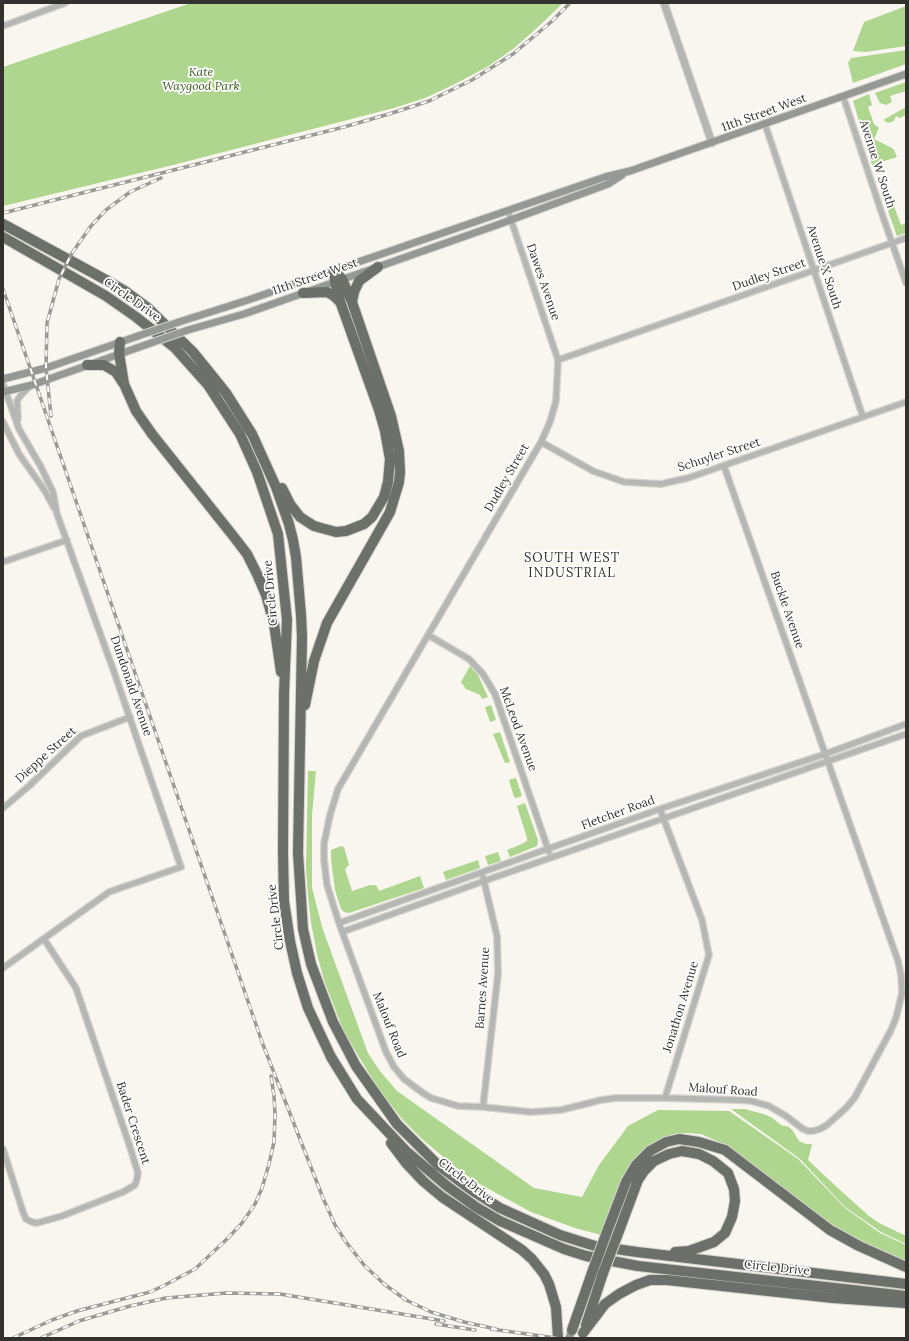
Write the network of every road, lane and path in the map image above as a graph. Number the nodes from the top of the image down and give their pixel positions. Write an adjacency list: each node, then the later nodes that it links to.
1 (65, 3): 3 (street)
2 (664, 3): 7 (street)
3 (3, 26)
4 (906, 74): 5 (main road, 11th Street West)
5 (843, 96): 6 (main road, 11th Street West); 14 (street, Avenue W South)
6 (765, 124): 7 (main road, 11th Street West); 17 (street, Avenue X South)
7 (712, 143): 8 (main road, 11th Street West)
8 (630, 171): 9 (main road, 11th Street West); 10 (main road, 11th Street West)
9 (508, 211): 10 (street, Dawes Avenue); 16 (main road, 11th Street West)
10 (511, 221): 15 (main road, 11th Street West); 25 (street, Dawes Avenue)
11 (3, 224): 36 (highway, Circle Drive)
12 (3, 237): 42 (highway, Circle Drive)
13 (906, 238): 14 (street, Dudley Street)
14 (892, 243): 17 (street, Dudley Street); 19 (street, Avenue W South)
15 (378, 267): 18 (main road, 11th Street West); 21 (highway)
16 (334, 270): 18 (highway); 23 (main road, 11th Street West, bridge)
17 (814, 271): 25 (street, Dudley Street); 32 (street, Avenue X South)
18 (339, 281): 20 (main road, 11th Street West); 21 (highway); 22 (highway)
19 (906, 283)
20 (303, 293): 22 (highway); 24 (main road, 11th Street West, bridge)
21 (352, 302): 45 (highway)
22 (342, 304): 36 (highway)
23 (120, 342): 24 (highway); 27 (main road, 11th Street West)
24 (119, 353): 26 (main road, 11th Street West); 28 (highway)
25 (558, 360): 35 (street, Dudley Street)
26 (87, 365): 28 (highway); 29 (main road, 11th Street West)
27 (3, 379)
28 (124, 384): 42 (highway)
29 (32, 385): 30 (main road, 11th Street West); 34 (street, Dundonald Avenue)
30 (4, 389): 34 (street, Dundonald Avenue)
31 (906, 402): 32 (street, Schuyler Street)
32 (863, 417): 37 (street, Schuyler Street)
33 (3, 422): 38 (street, Dundonald Avenue)
34 (19, 429): 38 (street, Dundonald Avenue)
35 (541, 442): 37 (street, Schuyler Street); 41 (street, Dudley Street)
36 (260, 451): 45 (highway, Circle Drive)
37 (724, 466): 47 (street, Buckle Avenue)
38 (58, 514): 39 (street, Dundonald Avenue)
39 (67, 540): 40 (street); 43 (street, Dundonald Avenue)
40 (3, 562)
41 (428, 635): 52 (street, McLeod Avenue); 56 (street, Dudley Street)
42 (284, 694): 61 (highway, Circle Drive)
43 (130, 717): 49 (street, Dieppe Street); 58 (street, Dundonald Avenue)
44 (906, 724): 47 (street, Fletcher Road)
45 (300, 733): 64 (highway, Circle Drive)
46 (906, 734): 48 (street, Fletcher Road)
47 (825, 754): 48 (street, Buckle Avenue); 50 (street, Fletcher Road)
48 (828, 762): 51 (street, Fletcher Road); 60 (street, Malouf Road)
49 (3, 808)
50 (660, 810): 51 (street, Jonathon Avenue); 52 (street, Fletcher Road)
51 (665, 819): 53 (street, Fletcher Road); 60 (street, Jonathon Avenue)
52 (548, 849): 53 (street, McLeod Avenue); 54 (street, Fletcher Road)
53 (551, 857): 55 (street, Fletcher Road)
54 (481, 873): 55 (street, Barnes Avenue); 56 (street, Fletcher Road)
55 (484, 881): 57 (street, Fletcher Road); 62 (street, Barnes Avenue)
56 (339, 923): 57 (street, Dudley Street)
57 (342, 932): 62 (street, Malouf Road)
58 (44, 939): 59 (street); 63 (street, Bader Crescent)
59 (3, 968)
60 (665, 1098): 62 (street, Malouf Road)
61 (357, 1099): 68 (highway, Circle Drive); 70 (highway)
62 (483, 1106)
63 (3, 1149)
64 (637, 1252): 66 (highway, bridge); 67 (highway, Circle Drive)
65 (906, 1267): 66 (highway, bridge)
66 (598, 1272): 71 (highway); 72 (highway)
67 (906, 1284)
68 (906, 1296)
69 (906, 1303): 72 (highway)
70 (558, 1334)
71 (570, 1334)
72 (582, 1335)

